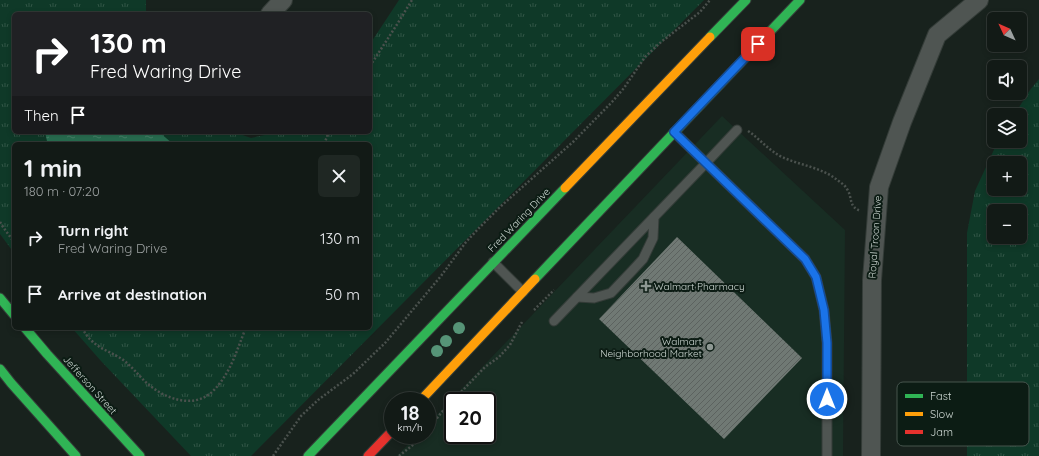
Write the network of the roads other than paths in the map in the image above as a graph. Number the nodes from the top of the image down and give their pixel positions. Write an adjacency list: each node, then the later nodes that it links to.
1 (283, 0): 5 (street)
2 (746, 0): 10 (main road, Fred Waring Drive)
3 (800, 0): 7 (main road)
4 (979, 0): 25 (street, Royal Troon Drive)
5 (272, 12)
6 (737, 130): 8 (lane)
7 (674, 132): 8 (lane); 11 (main road)
8 (706, 163): 9 (lane); 24 (lane)
9 (654, 217): 12 (lane); 12 (lane)
10 (493, 262): 11 (lane); 22 (main road, Fred Waring Drive)
11 (523, 292): 18 (main road)
12 (577, 297): 15 (lane)
13 (0, 298): 14 (main road)
14 (12, 313)
15 (554, 321)
16 (27, 330): 21 (main road, Jefferson Street)
17 (0, 369): 20 (main road)
18 (429, 392)
19 (384, 439): 23 (main road)
20 (76, 456)
21 (140, 456)
22 (308, 456)
23 (368, 456)
24 (827, 456)
25 (871, 456)

